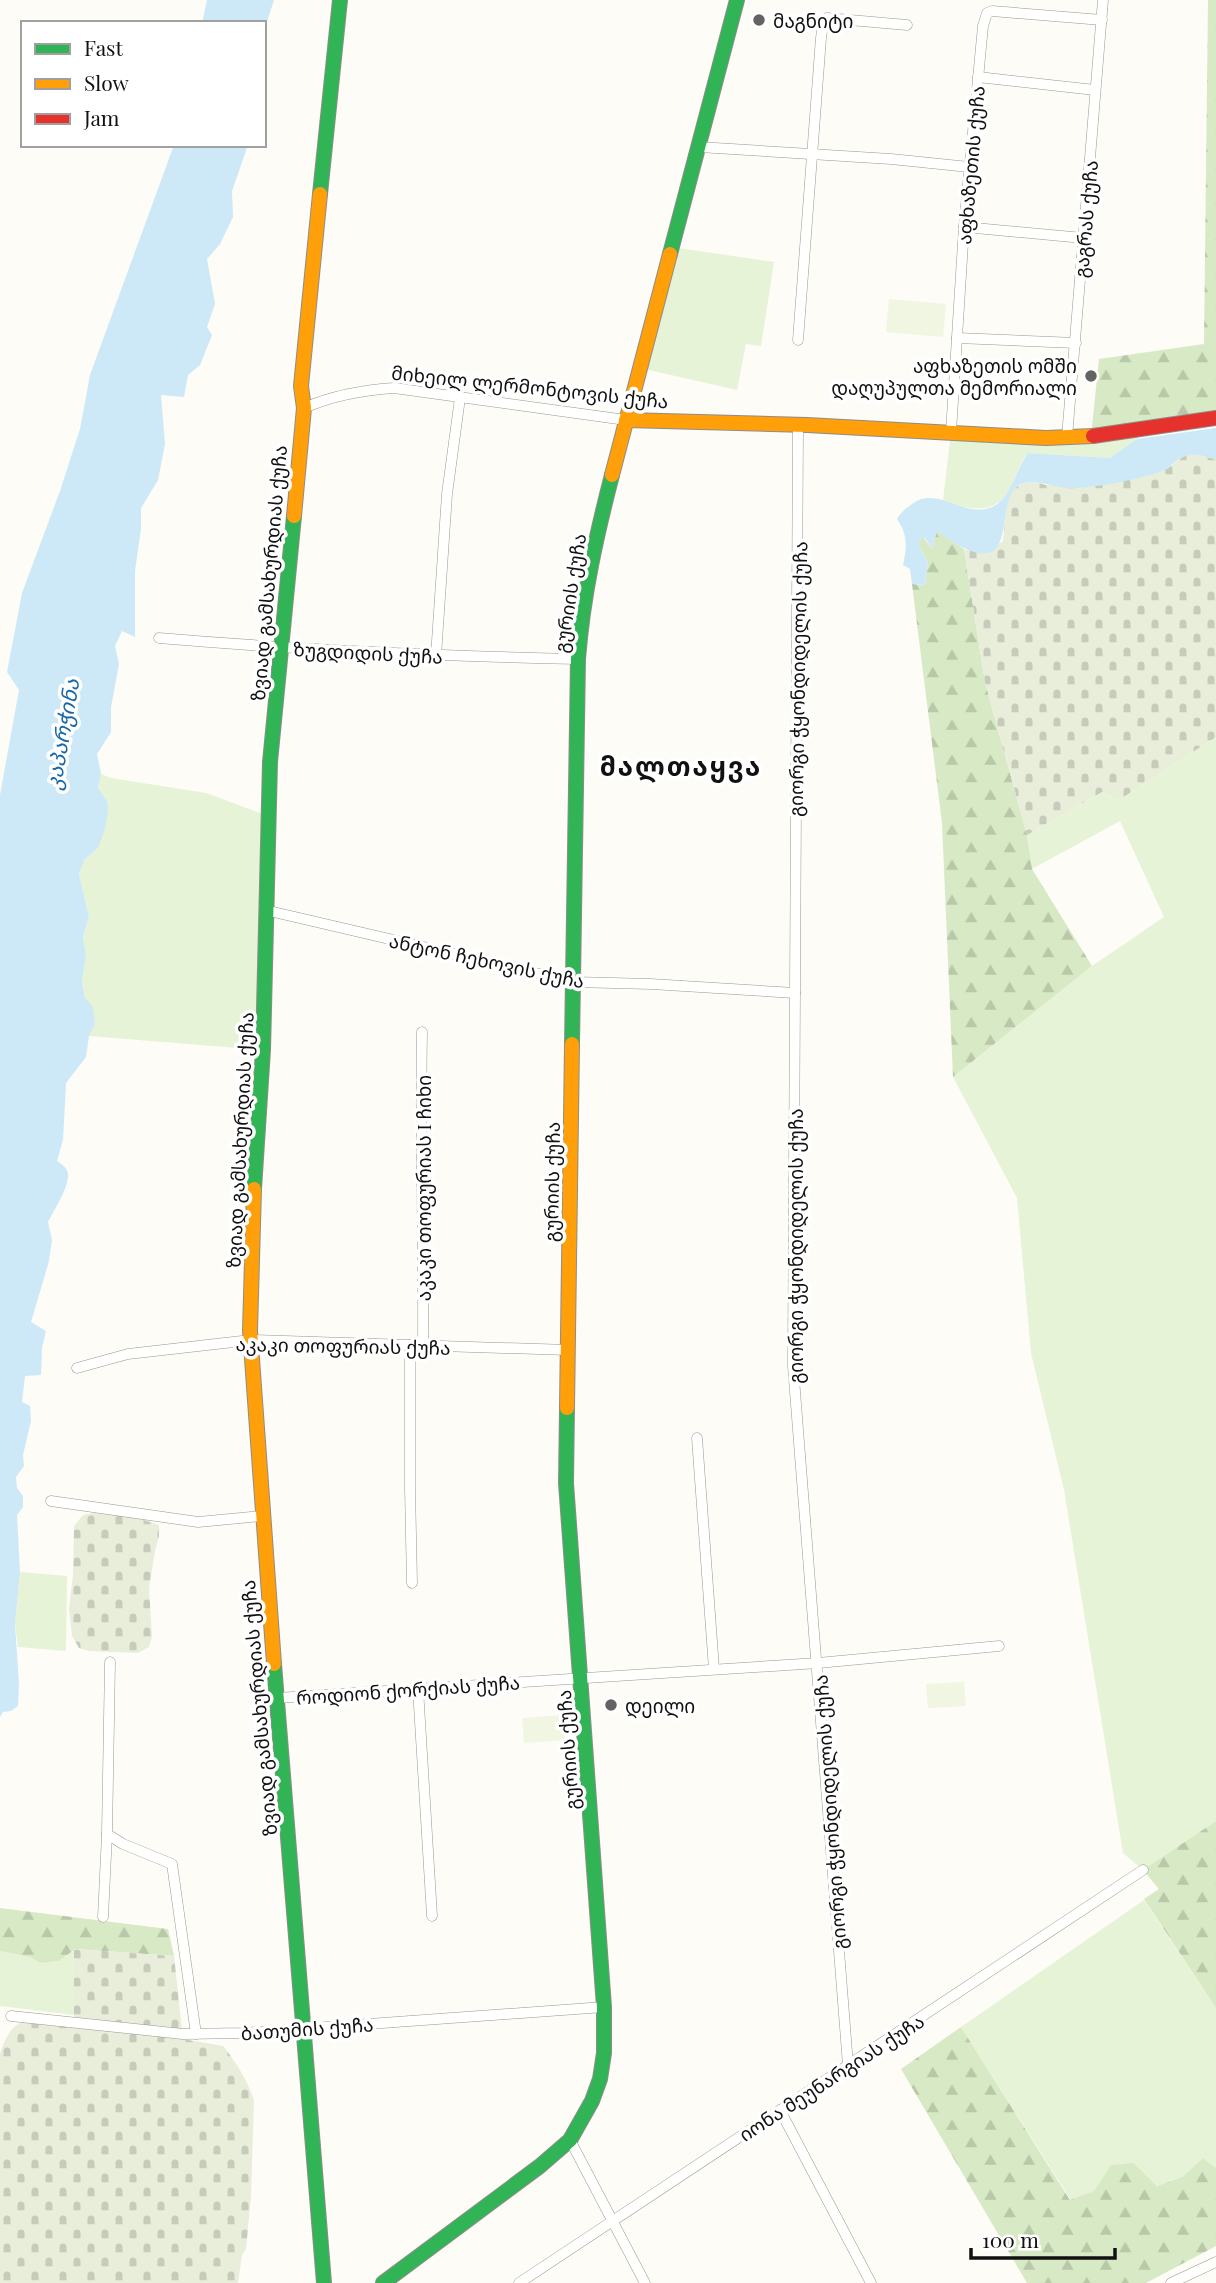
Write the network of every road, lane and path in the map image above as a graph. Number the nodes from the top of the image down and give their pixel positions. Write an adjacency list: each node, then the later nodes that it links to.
1 (340, 0): 17 (main road, ზვიად გამსახურდიას ქუჩა)
2 (737, 0): 8 (main road, გურიის ქუჩა)
3 (1103, 0): 4 (street, გაგრას ქუჩა)
4 (1102, 20): 6 (street, აფხაზეთის ქუჩა); 7 (street, გაგრას ქუჩა)
5 (908, 25): 9 (street)
6 (978, 77): 7 (street); 10 (street, აფხაზეთის ქუჩა)
7 (1095, 90): 12 (street, გაგრას ქუჩა)
8 (699, 147): 9 (street); 19 (main road, გურიის ქუჩა)
9 (812, 155): 10 (street); 14 (street)
10 (969, 167): 11 (street, აფხაზეთის ქუჩა)
11 (964, 227): 12 (street); 13 (street, აფხაზეთის ქუჩა)
12 (1083, 238): 15 (street, გაგრას ქუჩა)
13 (957, 338): 15 (street); 21 (street, აფხაზეთის ქუჩა)
14 (798, 340)
15 (1076, 343): 22 (street, გაგრას ქუჩა)
16 (460, 398): 17 (street, მიხეილ ლერმონტოვის ქუჩა); 19 (street, მიხეილ ლერმონტოვის ქუჩა); 25 (street)
17 (304, 408): 24 (main road, ზვიად გამსახურდიას ქუჩა)
18 (1216, 418): 22 (main road, მიხეილ ლერმონტოვის ქუჩა)
19 (626, 420): 20 (main road, მიხეილ ლერმონტოვის ქუჩა); 26 (main road, გურიის ქუჩა)
20 (798, 425): 21 (main road, მიხეილ ლერმონტოვის ქუჩა); 29 (street, გიორგი ჭყონდიდელის ქუჩა)
21 (951, 432): 22 (main road, მიხეილ ლერმონტოვის ქუჩა)
22 (1067, 437)
23 (159, 638): 24 (street, ზუგდიდის ქუჩა)
24 (280, 648): 25 (street, ზუგდიდის ქუჩა); 27 (main road, ზვიად გამსახურდიას ქუჩა)
25 (436, 656): 26 (street, ზუგდიდის ქუჩა)
26 (578, 659): 28 (main road, გურიის ქუჩა)
27 (265, 910): 28 (street, ანტონ ჩეხოვის ქუჩა); 31 (main road, ზვიად გამსახურდიას ქუჩა)
28 (574, 982): 29 (street, ანტონ ჩეხოვის ქუჩა); 34 (main road, გურიის ქუჩა)
29 (795, 993): 42 (street, გიორგი ჭყონდიდელის ქუჩა)
30 (422, 1032): 33 (street, აკაკი თოფურიას I ჩიხი)
31 (251, 1340): 32 (street, აკაკი თოფურიას ქუჩა); 35 (street, აკაკი თოფურიას ქუჩა); 38 (main road, ზვიად გამსახურდიას ქუჩა)
32 (410, 1345): 33 (street, აკაკი თოფურიას ქუჩა); 39 (street)
33 (423, 1345): 34 (street, აკაკი თოფურიას ქუჩა)
34 (569, 1350): 44 (main road, გურიის ქუჩა)
35 (77, 1368)
36 (697, 1438): 43 (street)
37 (51, 1501): 38 (street)
38 (262, 1516): 46 (main road, ზვიად გამსახურდიას ქუჩა)
39 (412, 1583)
40 (999, 1646): 42 (street, როდიონ ქორქიას ქუჩა)
41 (110, 1662): 47 (street)
42 (818, 1663): 43 (street, როდიონ ქორქიას ქუჩა); 55 (street, გიორგი ჭყონდიდელის ქუჩა)
43 (714, 1669): 44 (street, როდიონ ქორქიას ქუჩა)
44 (580, 1678): 45 (street, როდიონ ქორქიას ქუჩა); 51 (main road, გურიის ქუჩა)
45 (418, 1689): 46 (street, როდიონ ქორქიას ქუჩა); 49 (street)
46 (277, 1698): 53 (main road, ზვიად გამსახურდიას ქუჩა)
47 (107, 1834): 50 (street); 54 (street)
48 (1143, 1870): 55 (street, იონა მეუნარგიას ქუჩა)
49 (432, 1916)
50 (103, 1917)
51 (604, 2007): 53 (street, ბათუმის ქუჩა); 57 (main road, გურიის ქუჩა)
52 (11, 2016): 54 (street, ბათუმის ქუჩა)
53 (304, 2029): 54 (street, ბათუმის ქუჩა); 60 (main road, ზვიად გამსახურდიას ქუჩა)
54 (196, 2034)
55 (848, 2065): 56 (street, იონა მეუნარგიას ქუჩა)
56 (780, 2110): 58 (street, იონა მეუნარგიას ქუჩა); 64 (street)
57 (570, 2140): 58 (street); 61 (main road, გურიის ქუჩა)
58 (613, 2221): 62 (street, იონა მეუნარგიას ქუჩა); 63 (street)
59 (1216, 2262): 65 (street)
60 (324, 2283)
61 (383, 2283)
62 (519, 2283)
63 (645, 2283)
64 (871, 2283)
65 (1171, 2283)

